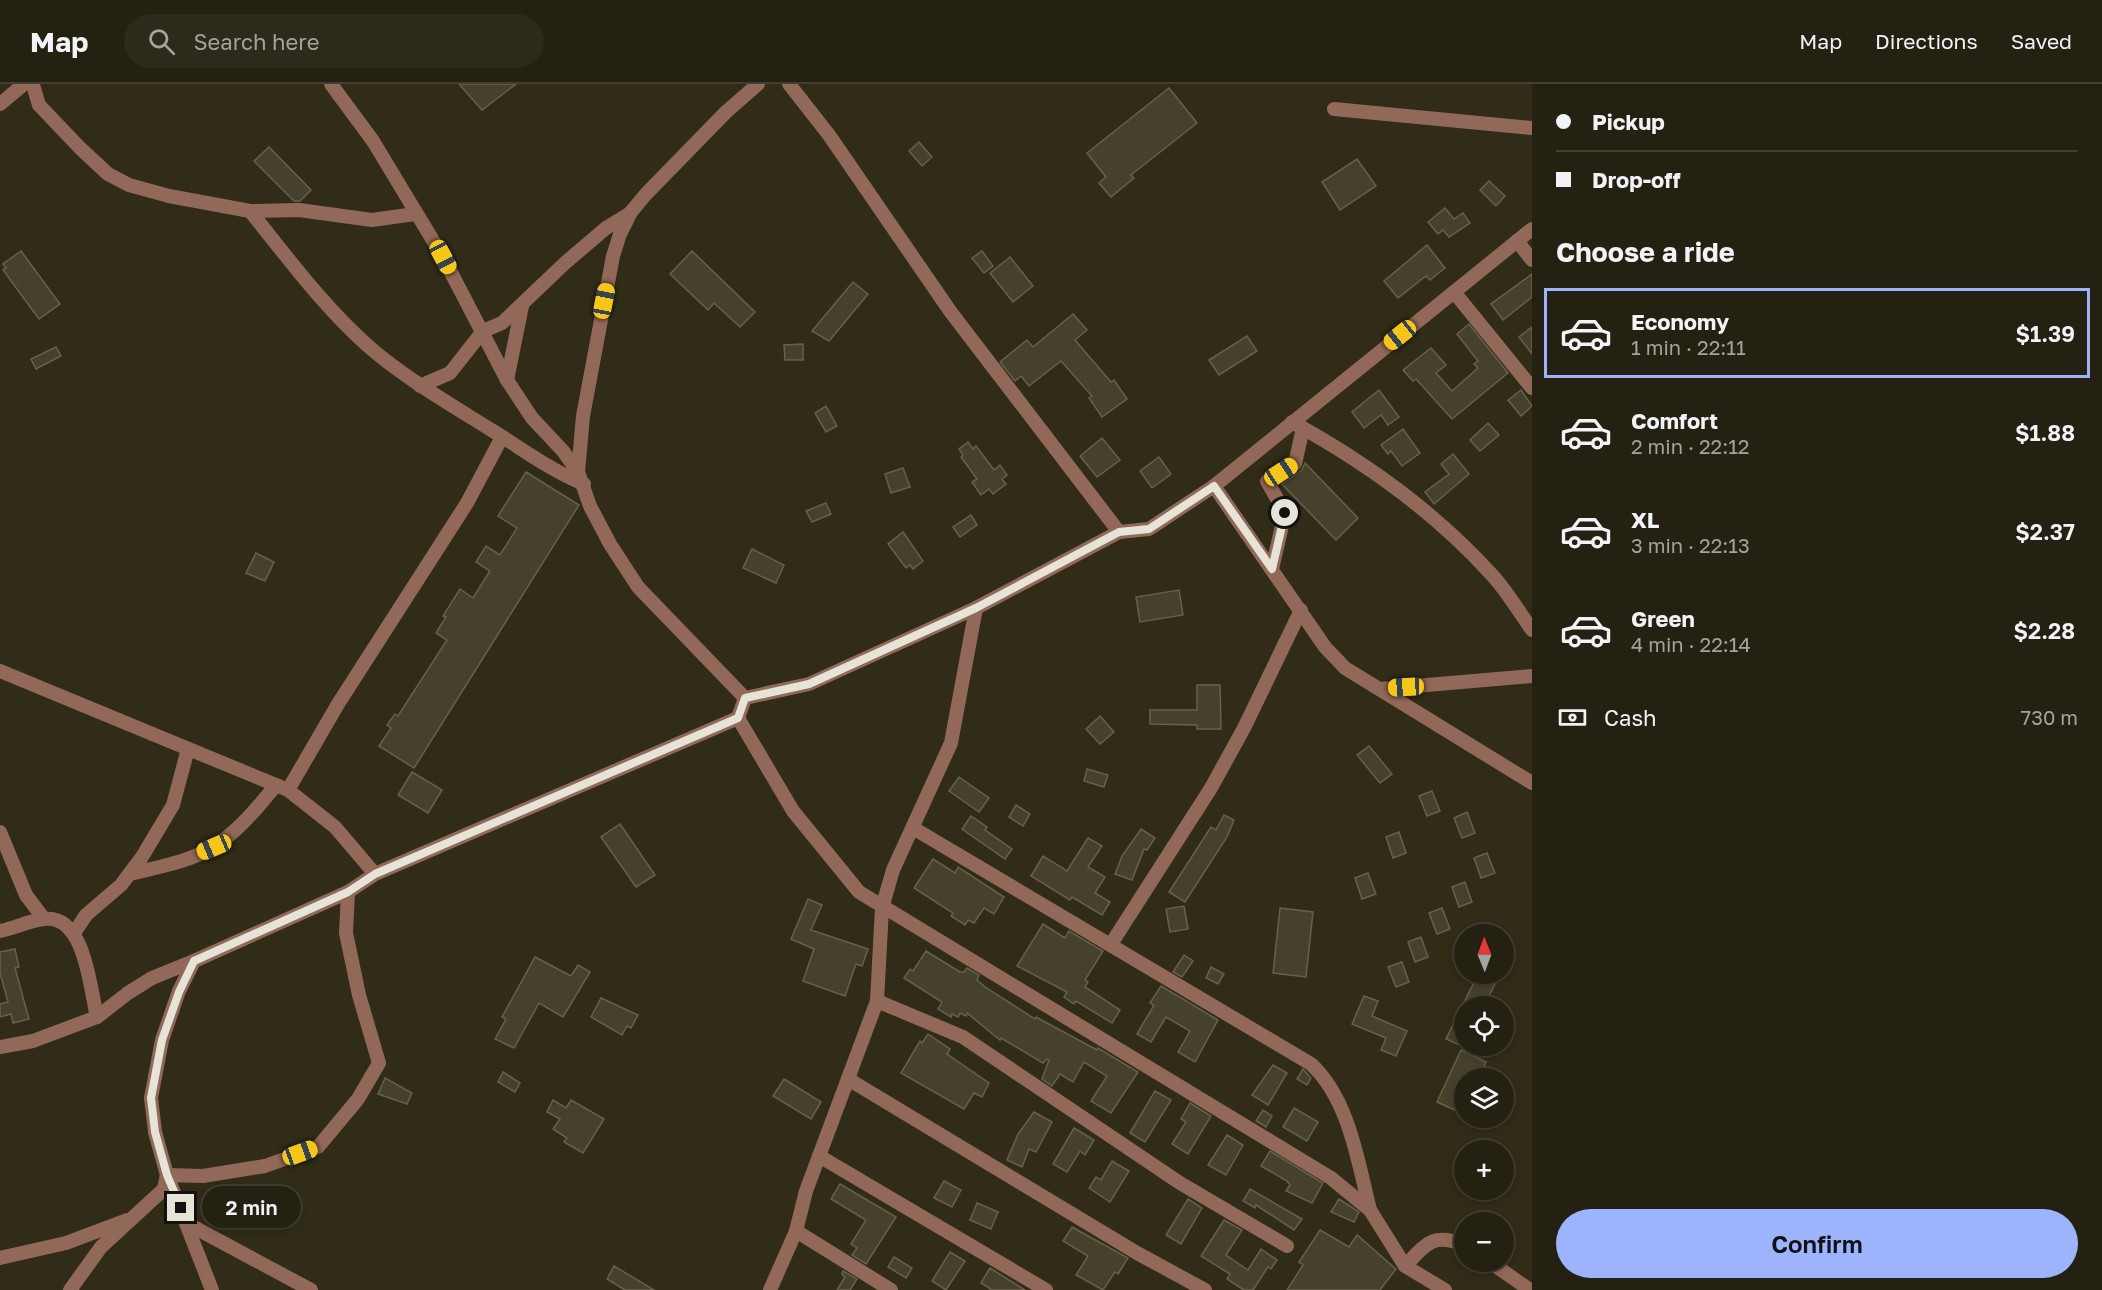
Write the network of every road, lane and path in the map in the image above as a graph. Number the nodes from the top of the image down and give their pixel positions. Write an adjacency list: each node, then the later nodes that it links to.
1 (2, 84): 2 (street)
2 (18, 84)
3 (31, 84): 7 (street); 10 (street)
4 (331, 84): 12 (street)
5 (758, 84): 11 (street)
6 (789, 84): 26 (street)
7 (0, 104)
8 (1334, 109): 9 (street)
9 (1532, 128)
10 (250, 212): 12 (street); 20 (street)
11 (631, 212): 17 (street); 24 (street)
12 (415, 214): 18 (street)
13 (1532, 229): 14 (street)
14 (1517, 241): 15 (street); 16 (street)
15 (1532, 260)
16 (1454, 292): 21 (street); 22 (street)
17 (522, 306): 18 (street); 19 (street)
18 (483, 331): 19 (street); 20 (street)
19 (507, 380): 24 (street)
20 (420, 386): 23 (street)
21 (1532, 388)
22 (1298, 425): 25 (street); 27 (street); 30 (street)
23 (502, 437): 24 (street); 38 (street)
24 (581, 478): 34 (street)
25 (1214, 486): 26 (street); 27 (street)
26 (1119, 532): 28 (street)
27 (1272, 569): 29 (street)
28 (976, 608): 34 (street); 39 (street)
29 (1301, 610): 33 (street); 48 (street)
30 (1532, 630)
31 (0, 671): 36 (street)
32 (1532, 676): 33 (street)
33 (1380, 689): 37 (street)
34 (745, 698): 35 (street)
35 (738, 718): 42 (street); 44 (street)
36 (188, 749): 38 (street); 41 (street)
37 (1532, 783)
38 (282, 788): 41 (street); 42 (street)
39 (913, 828): 44 (street); 48 (street)
40 (0, 832): 45 (street)
41 (130, 874): 47 (street)
42 (375, 874): 43 (street)
43 (348, 892): 49 (street); 55 (street)
44 (882, 908): 50 (street); 56 (street)
45 (44, 919): 46 (street); 47 (street)
46 (0, 932)
47 (74, 933): 51 (street)
48 (1111, 944): 56 (street)
49 (194, 961): 51 (street); 55 (street)
50 (877, 1001): 53 (street); 61 (street)
51 (97, 1017): 52 (street)
52 (0, 1048)
53 (848, 1079): 54 (street); 71 (street)
54 (819, 1156): 59 (street); 70 (street)
55 (167, 1175): 57 (street); 58 (street)
56 (1370, 1210): 63 (street)
57 (132, 1218): 62 (street); 65 (street)
58 (188, 1224): 66 (street); 67 (street)
59 (796, 1231): 68 (street); 69 (street)
60 (1454, 1241): 63 (street)
61 (1287, 1246)
62 (0, 1258)
63 (1405, 1266): 72 (street)
64 (1504, 1272): 73 (street)
65 (70, 1290)
66 (212, 1290)
67 (311, 1290)
68 (770, 1290)
69 (891, 1290)
70 (1046, 1290)
71 (1205, 1290)
72 (1445, 1290)
73 (1530, 1290)

